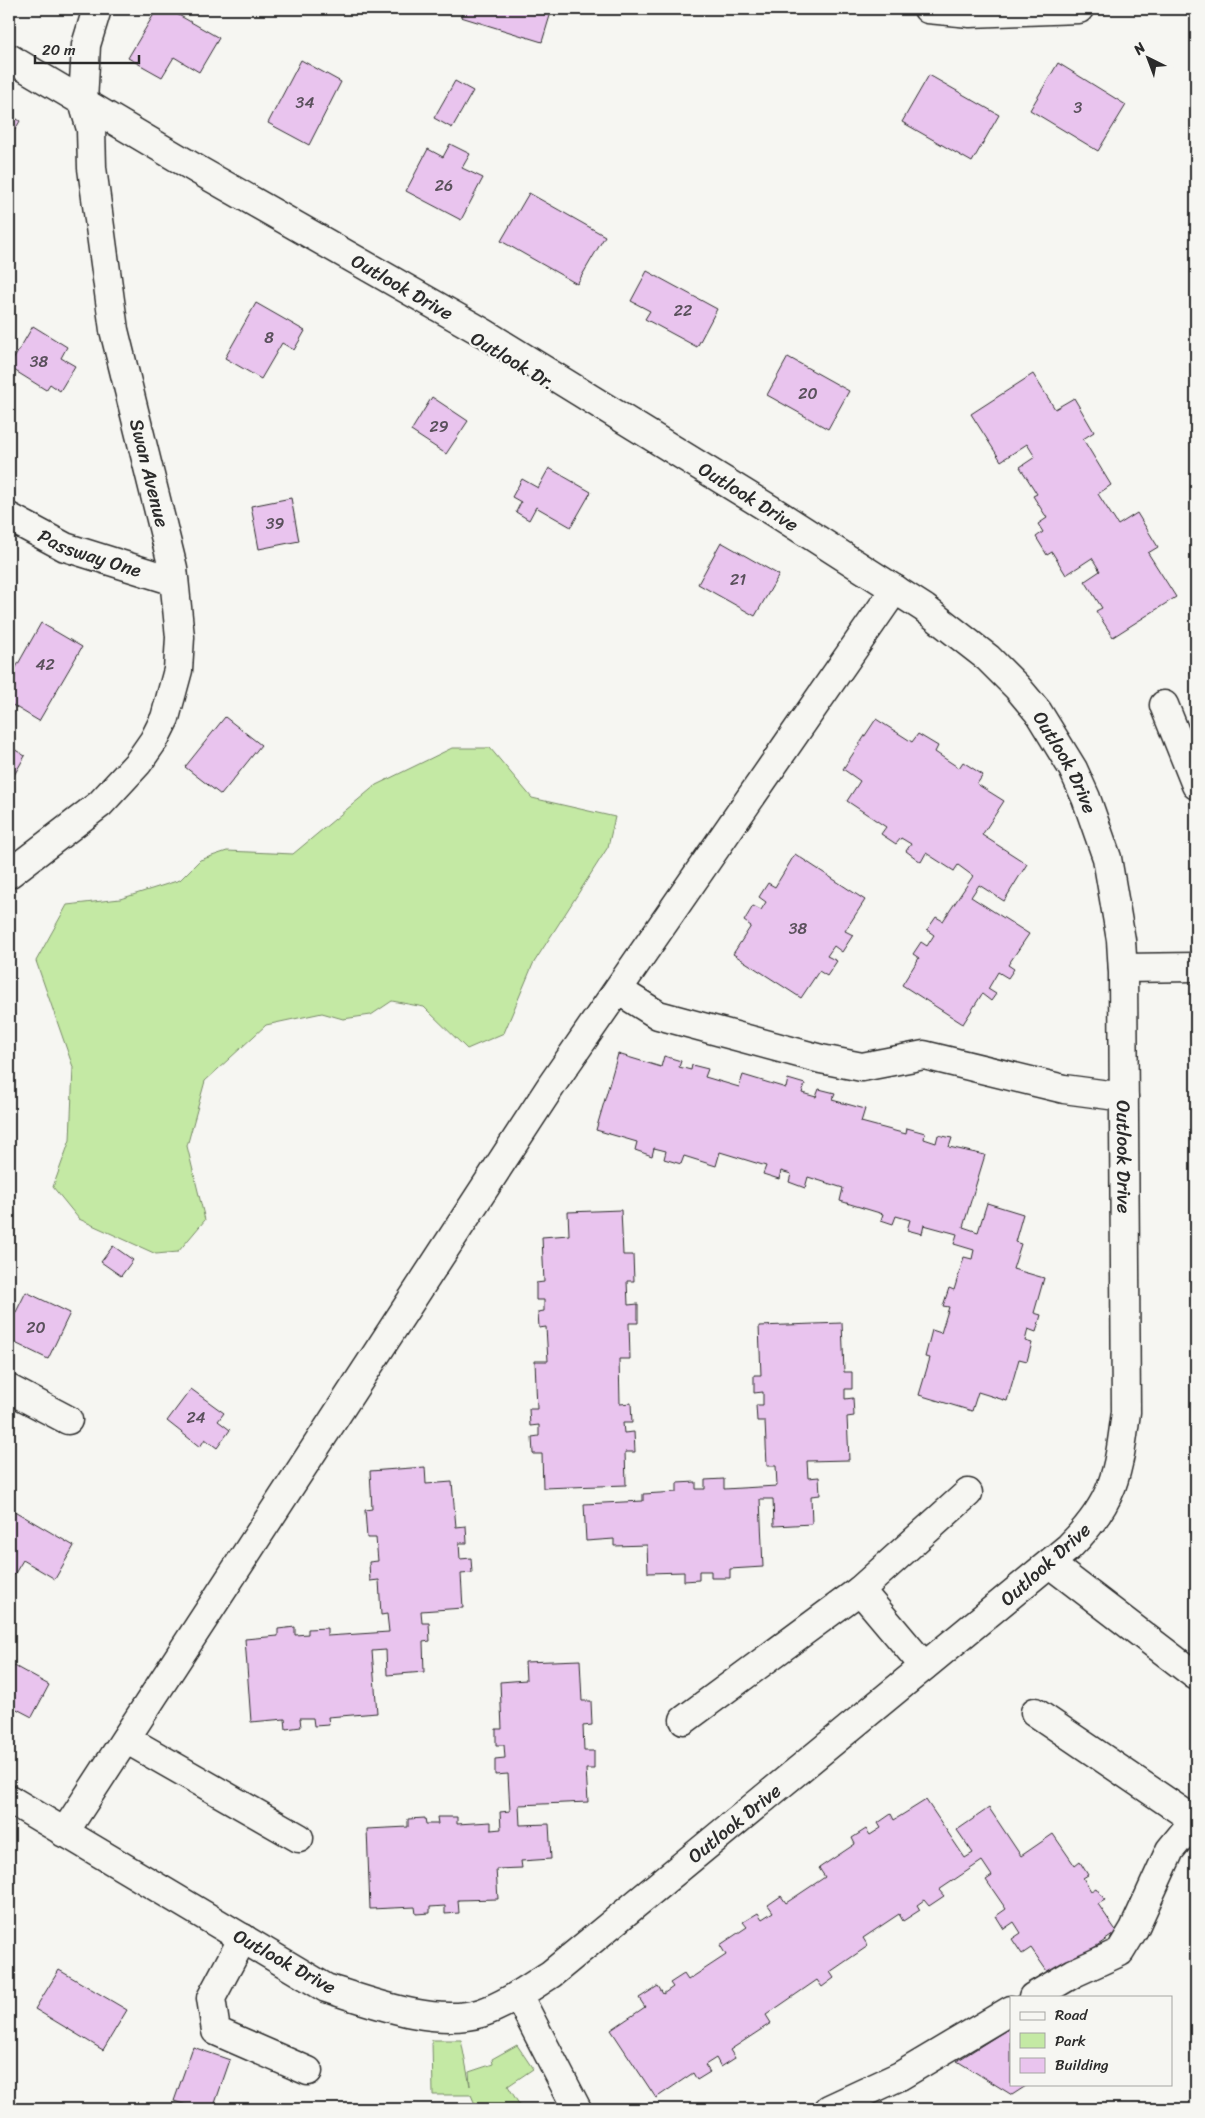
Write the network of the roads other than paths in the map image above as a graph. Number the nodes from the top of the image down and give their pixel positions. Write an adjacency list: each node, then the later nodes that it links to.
1 (96, 9): 5 (street, Swan Avenue)
2 (928, 9): 3 (street)
3 (1079, 9)
4 (9, 58): 5 (street, Outlook Drive)
5 (83, 102): 7 (street, Swan Avenue); 8 (street, Outlook Drive)
6 (9, 517): 7 (street, Passway One)
7 (174, 581): 11 (street, Swan Avenue)
8 (895, 589): 13 (street, Outlook Drive); 14 (street)
9 (1164, 705): 10 (street)
10 (1196, 786)
11 (9, 874)
12 (1196, 967): 13 (street)
13 (1122, 968): 15 (street, Outlook Drive)
14 (618, 990): 15 (street); 25 (street)
15 (1124, 1097): 19 (street, Outlook Drive)
16 (9, 1389): 17 (street)
17 (68, 1420)
18 (968, 1493): 20 (street)
19 (1050, 1564): 21 (street, Outlook Drive); 22 (street)
20 (860, 1590): 21 (street); 24 (street)
21 (924, 1666): 31 (street, Outlook Drive)
22 (1196, 1676)
23 (1035, 1712): 27 (street)
24 (684, 1720)
25 (126, 1739): 28 (street); 29 (street)
26 (9, 1799): 28 (street, Outlook Drive)
27 (1195, 1819): 32 (street)
28 (64, 1833): 30 (street, Outlook Drive)
29 (299, 1838)
30 (243, 1938): 31 (street, Outlook Drive); 34 (street)
31 (518, 1995): 35 (street)
32 (1036, 1996)
33 (1010, 2011): 36 (street)
34 (308, 2070)
35 (577, 2109)
36 (829, 2109)

